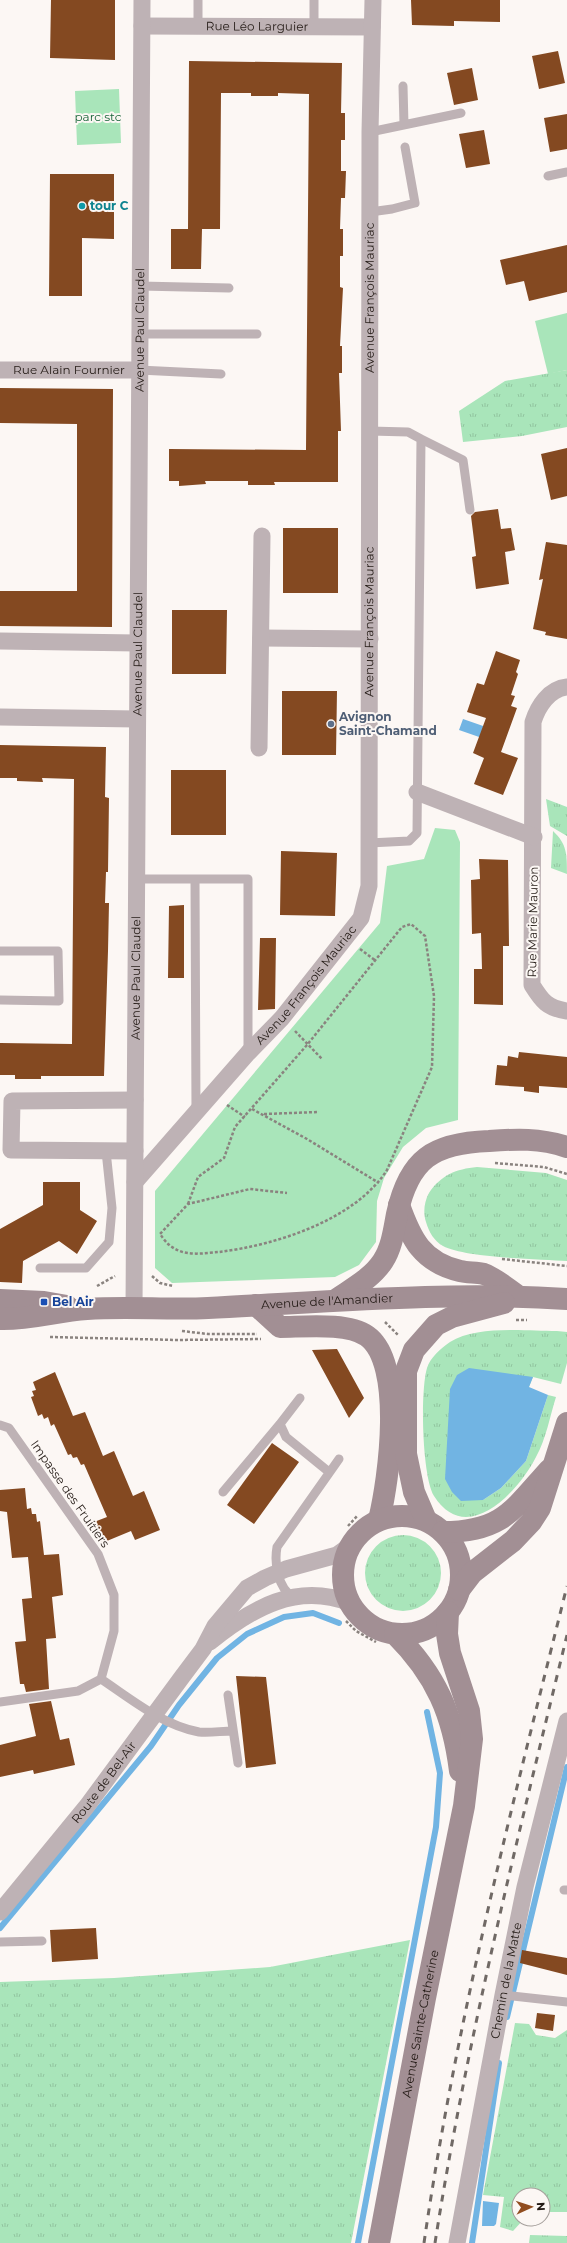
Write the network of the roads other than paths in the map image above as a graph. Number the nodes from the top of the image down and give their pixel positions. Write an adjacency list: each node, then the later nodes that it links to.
1 (142, 0): 5 (street, Avenue Paul Claudel)
2 (198, 0): 6 (lane)
3 (314, 0): 7 (lane)
4 (373, 0): 8 (street, Avenue François Mauriac)
5 (142, 26): 6 (street, Rue Léo Larguier); 17 (street, Avenue Paul Claudel)
6 (198, 26): 7 (street, Rue Léo Larguier)
7 (314, 26): 8 (street, Rue Léo Larguier)
8 (372, 26): 12 (street, Avenue François Mauriac)
9 (403, 86): 11 (lane)
10 (461, 113): 11 (lane)
11 (404, 125): 12 (lane)
12 (370, 132): 16 (street, Avenue François Mauriac)
13 (405, 147): 16 (lane)
14 (567, 172): 15 (lane)
15 (548, 176)
16 (370, 212): 24 (street, Avenue François Mauriac)
17 (140, 286): 18 (lane); 19 (street, Avenue Paul Claudel)
18 (229, 288)
19 (139, 334): 20 (lane); 22 (street, Avenue Paul Claudel)
20 (257, 334)
21 (0, 370): 22 (street, Rue Alain Fournier)
22 (139, 370): 23 (lane); 31 (street, Avenue Paul Claudel)
23 (221, 374)
24 (370, 431): 25 (lane); 29 (street, Avenue François Mauriac)
25 (420, 439): 26 (lane); 36 (lane)
26 (470, 510)
27 (262, 536): 28 (street)
28 (261, 638): 29 (street); 35 (street)
29 (370, 639): 38 (street, Avenue François Mauriac)
30 (0, 641): 31 (street)
31 (137, 643): 34 (street, Avenue Paul Claudel)
32 (567, 687): 37 (street, Rue Marie Mauron)
33 (0, 717): 34 (street)
34 (136, 719): 39 (street, Avenue Paul Claudel)
35 (259, 748)
36 (417, 792): 37 (street); 38 (lane)
37 (534, 837): 43 (street, Rue Marie Mauron)
38 (369, 843): 44 (street, Avenue François Mauriac)
39 (136, 879): 40 (lane); 45 (street, Avenue Paul Claudel)
40 (195, 879): 44 (lane); 46 (lane)
41 (0, 951): 42 (lane)
42 (0, 1000)
43 (567, 1011)
44 (248, 1053): 46 (street, Avenue François Mauriac)
45 (135, 1100): 49 (street, Avenue Paul Claudel); 50 (street)
46 (196, 1114): 51 (street, Avenue François Mauriac)
47 (567, 1147): 52 (main road)
48 (106, 1151): 49 (street); 50 (street); 53 (lane)
49 (135, 1151): 51 (street, Avenue Paul Claudel)
50 (5, 1154)
51 (135, 1182): 60 (street, Avenue Paul Claudel)
52 (399, 1205): 54 (main road); 57 (main road)
53 (40, 1268)
54 (518, 1296): 55 (main road, Avenue de l'Amandier); 57 (main road, Avenue de l'Amandier); 71 (main road)
55 (567, 1299)
56 (0, 1300): 59 (main road, Avenue de l'Amandier)
57 (336, 1300): 58 (main road, Avenue de l'Amandier)
58 (256, 1305): 60 (main road, Avenue de l'Amandier); 70 (main road)
59 (86, 1309): 60 (main road, Avenue de l'Amandier); 61 (main road, Avenue de l'Amandier)
60 (134, 1309)
61 (0, 1319)
62 (300, 1398): 64 (lane)
63 (567, 1423): 67 (main road)
64 (280, 1424): 68 (lane); 69 (lane)
65 (0, 1425): 80 (lane, Impasse des Fruitiers)
66 (339, 1458): 68 (lane)
67 (554, 1464): 71 (main road); 74 (main road)
68 (329, 1472): 73 (lane)
69 (223, 1492)
70 (370, 1516): 71 (main road); 72 (main road)
71 (435, 1526): 74 (main road)
72 (349, 1536): 73 (street, Route de Bel-Air); 76 (main road)
73 (278, 1572): 75 (lane); 79 (street, Route de Bel-Air)
74 (459, 1590): 77 (main road)
75 (293, 1597): 76 (street, Route de Bel-Air); 79 (street, Route de Bel-Air)
76 (347, 1611): 78 (main road)
77 (448, 1612): 78 (main road); 87 (main road)
78 (388, 1639): 87 (main road)
79 (203, 1648): 83 (street, Route de Bel-Air)
80 (101, 1679): 82 (lane); 83 (lane)
81 (228, 1695): 85 (lane)
82 (0, 1702)
83 (154, 1714): 85 (lane); 88 (street, Route de Bel-Air)
84 (567, 1720): 91 (street, Chemin de la Matte)
85 (233, 1731): 86 (lane)
86 (238, 1763)
87 (464, 1806): 93 (main road, Avenue Sainte-Catherine)
88 (0, 1912)
89 (42, 1941): 90 (lane)
90 (0, 1942)
91 (503, 1995): 92 (lane); 94 (street, Chemin de la Matte)
92 (567, 2002)
93 (379, 2243)
94 (457, 2243)

